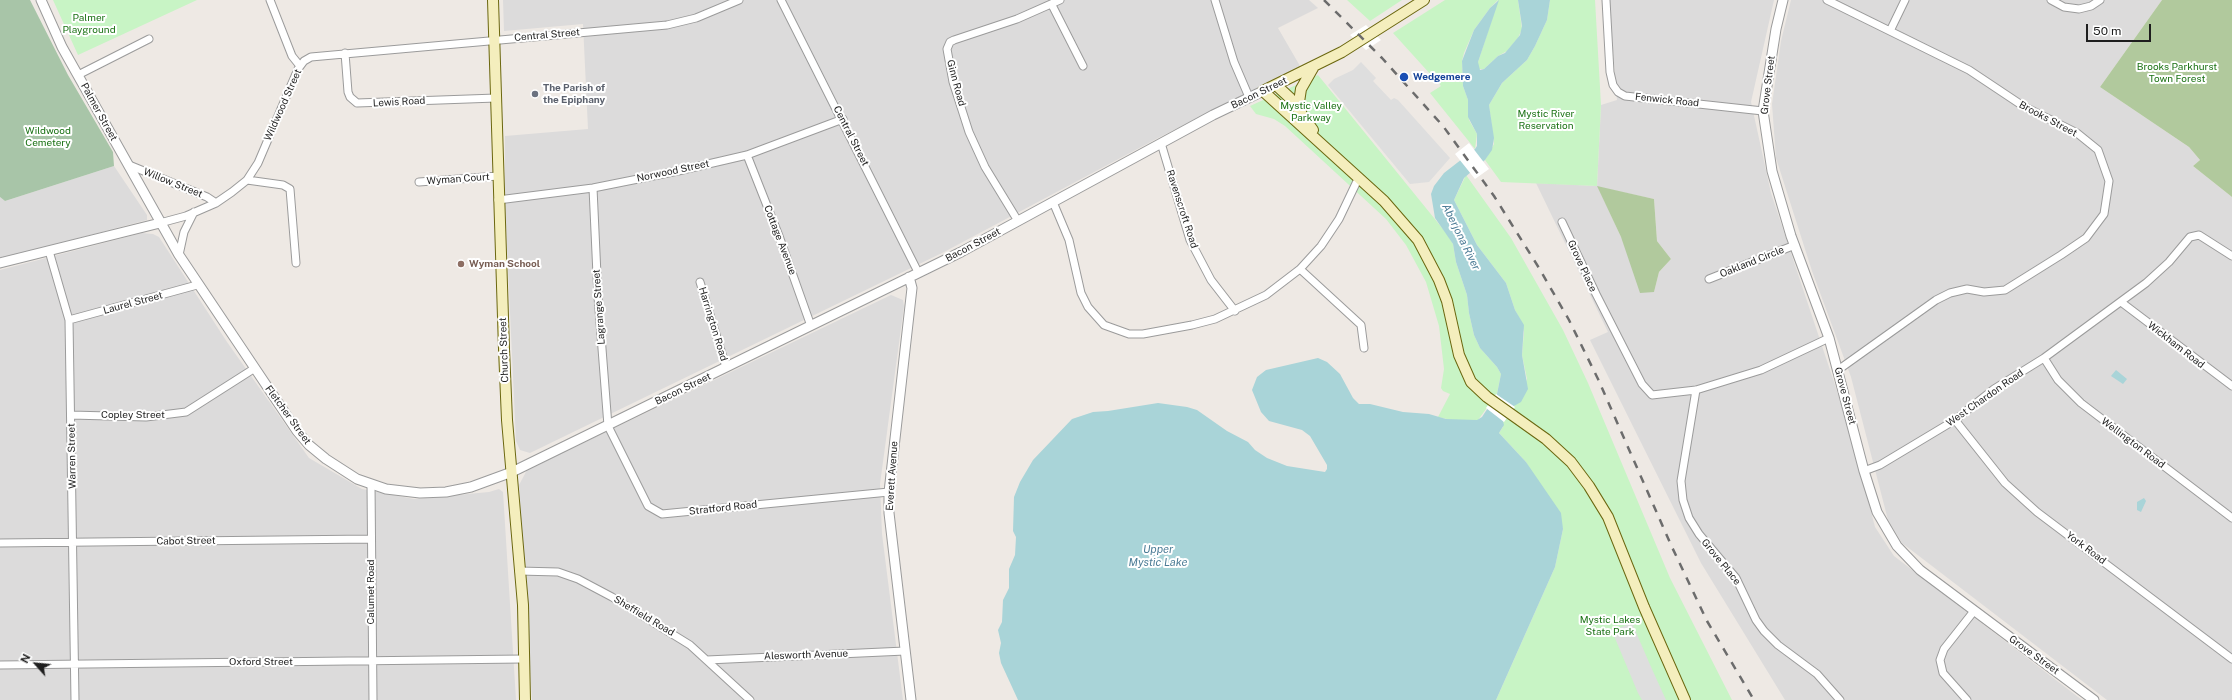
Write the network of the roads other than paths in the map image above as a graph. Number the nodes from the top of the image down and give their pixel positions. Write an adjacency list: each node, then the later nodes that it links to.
1 (40, 0): 23 (street, Palmer Street)
2 (270, 0): 21 (street)
3 (493, 0): 18 (main road, Church Street)
4 (739, 0): 18 (street, Central Street)
5 (782, 0): 30 (street, Central Street)
6 (1060, 0): 15 (street, Ginn Road)
7 (1215, 0): 26 (street)
8 (1424, 0): 20 (main road, Bacon Street)
9 (1606, 0): 28 (street, Fenwick Road)
10 (1782, 0): 28 (street, Grove Street)
11 (1827, 0): 16 (street, Brooks Street)
12 (1905, 0): 16 (street)
13 (2051, 0): 14 (street)
14 (2100, 0)
15 (1052, 5): 22 (street); 44 (street, Ginn Road)
16 (1890, 31): 68 (street, Brooks Street)
17 (149, 39): 23 (street)
18 (494, 40): 19 (street, Wildwood Street); 27 (main road, Church Street)
19 (345, 53): 21 (street, Wildwood Street); 27 (street, Lewis Road)
20 (1316, 65): 24 (main road, Bacon Street); 29 (main road)
21 (300, 66): 37 (street, Wildwood Street)
22 (1083, 66)
23 (78, 75): 34 (street, Palmer Street)
24 (1276, 85): 25 (main road, Bacon Street); 29 (main road)
25 (1264, 90): 26 (street, Bacon Street); 31 (main road)
26 (1249, 97): 32 (street, Bacon Street)
27 (496, 98): 35 (main road, Church Street)
28 (1764, 111): 47 (street, Grove Street)
29 (1302, 114): 31 (main road)
30 (843, 119): 33 (street, Norwood Street); 54 (street, Central Street)
31 (1321, 141): 36 (main road)
32 (1161, 144): 41 (street, Bacon Street); 60 (street, Ravenscroft Road)
33 (747, 154): 39 (street, Norwood Street); 62 (street, Cottage Avenue)
34 (129, 165): 42 (street, Willow Street); 46 (street, Palmer Street)
35 (498, 176): 38 (street, Wyman Court); 40 (main road, Church Street)
36 (1360, 178): 53 (street); 96 (main road)
37 (247, 180): 42 (street, Wildwood Street); 52 (street)
38 (419, 182)
39 (593, 188): 40 (street, Norwood Street); 73 (street, Lagrange Street)
40 (498, 200): 75 (main road, Church Street)
41 (1052, 202): 44 (street, Bacon Street); 60 (street)
42 (216, 203): 43 (street, Wildwood Street)
43 (194, 212): 46 (street, Wildwood Street); 49 (street)
44 (1018, 221): 54 (street, Bacon Street)
45 (1562, 222): 70 (street, Grove Place)
46 (160, 223): 48 (street, Wildwood Street); 49 (street, Fletcher Street)
47 (1794, 245): 56 (street, Oakland Circle); 63 (street, Grove Street)
48 (49, 251): 51 (street, Wildwood Street); 61 (street, Warren Street)
49 (178, 255): 58 (street, Fletcher Street)
50 (2232, 256): 59 (street, West Chardon Road)
51 (0, 263)
52 (296, 263)
53 (1300, 269): 60 (street); 64 (street)
54 (918, 272): 55 (street, Bacon Street)
55 (909, 277): 62 (street, Bacon Street); 77 (street, Everett Avenue)
56 (1709, 279)
57 (700, 282): 66 (street, Harrington Road)
58 (197, 285): 61 (street, Laurel Street); 67 (street, Fletcher Street)
59 (2121, 302): 65 (street, West Chardon Road); 69 (street, Wickham Road)
60 (1234, 311)
61 (69, 320): 71 (street, Warren Street)
62 (811, 326): 66 (street, Bacon Street)
63 (1829, 338): 68 (street, Grove Street); 70 (street, Grove Place)
64 (1364, 348)
65 (2044, 358): 72 (street, West Chardon Road); 78 (street, Wellington Road)
66 (726, 367): 73 (street, Bacon Street)
67 (255, 368): 71 (street, Copley Street); 76 (street, Fletcher Street)
68 (1838, 370): 74 (street, Grove Street)
69 (2232, 386)
70 (1696, 390): 97 (street, Grove Place)
71 (71, 415): 80 (street, Warren Street)
72 (1955, 420): 74 (street, West Chardon Road); 86 (street, York Road)
73 (608, 426): 75 (street, Bacon Street); 77 (street, Stratford Road)
74 (1864, 471): 83 (street, Grove Street)
75 (512, 472): 76 (street, Fletcher Street); 82 (main road, Church Street)
76 (372, 484): 79 (street, Calumet Road)
77 (889, 492): 84 (street, Everett Avenue)
78 (2232, 518)
79 (371, 539): 80 (street, Cabot Street); 88 (street, Calumet Road)
80 (73, 542): 81 (street, Cabot Street); 90 (street, Warren Street)
81 (0, 543)
82 (519, 571): 85 (main road, Church Street); 87 (street, Sheffield Road)
83 (1974, 611): 98 (street); 99 (street, Grove Street)
84 (905, 651): 87 (street, Alesworth Avenue); 95 (street, Everett Avenue)
85 (523, 659): 88 (street, Oxford Street); 93 (main road, Church Street)
86 (2232, 659)
87 (707, 660): 94 (street, Sheffield Road)
88 (372, 662): 90 (street, Oxford Street); 92 (street, Calumet Road)
89 (0, 665): 90 (street, Oxford Street)
90 (74, 665): 91 (street, Warren Street)
91 (75, 700)
92 (373, 700)
93 (525, 700)
94 (750, 700)
95 (911, 700)
96 (1685, 700)
97 (1840, 700)
98 (1967, 700)
99 (2094, 700)

